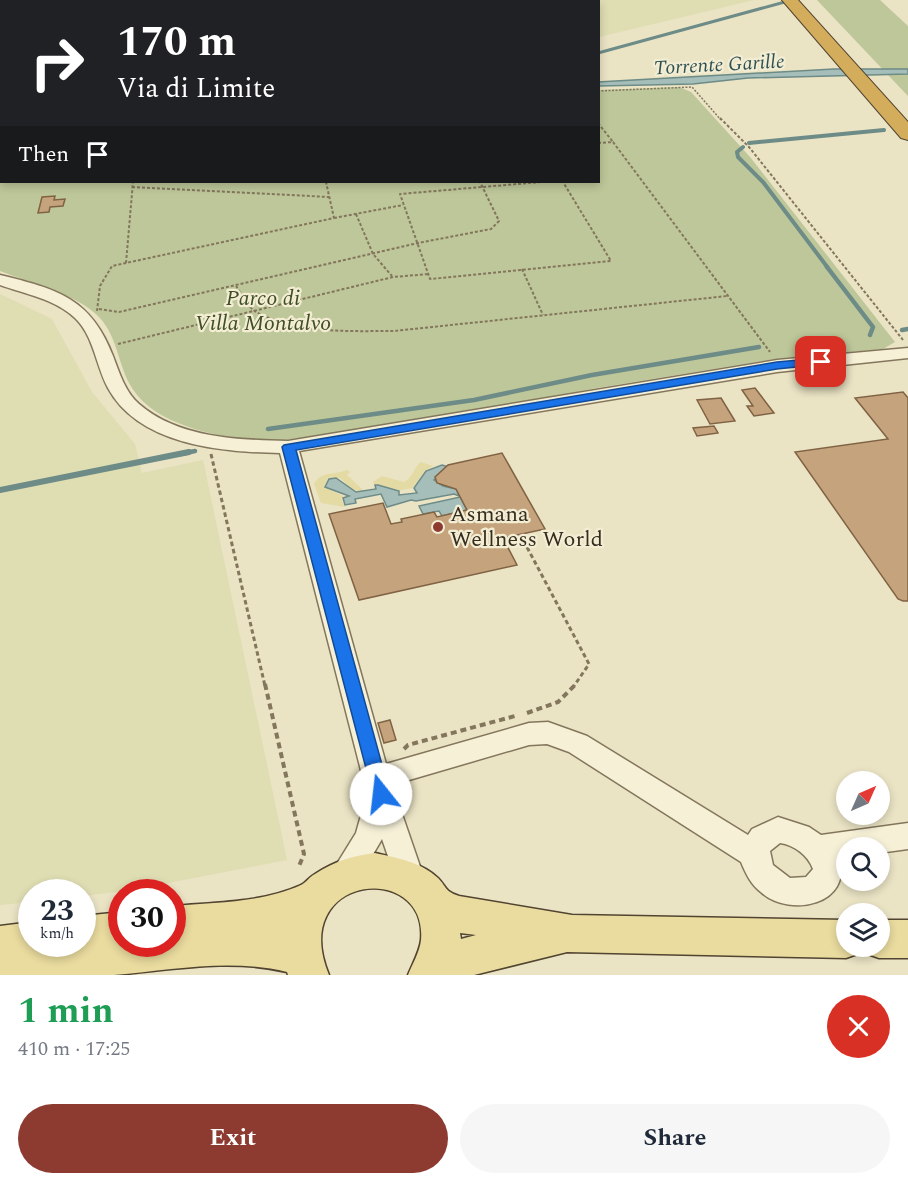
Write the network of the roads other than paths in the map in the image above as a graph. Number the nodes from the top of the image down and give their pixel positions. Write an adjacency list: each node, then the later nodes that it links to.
1 (800, 5): 2 (highway); 3 (highway)
2 (908, 117)
3 (908, 134)
4 (0, 280): 6 (street)
5 (908, 354): 6 (street)
6 (288, 447): 7 (street)
7 (376, 777): 10 (street); 11 (street); 12 (street)
8 (908, 836): 9 (street)
9 (818, 848): 10 (street); 10 (street)
10 (754, 854)
11 (345, 875): 12 (main road); 13 (main road)
12 (409, 878): 14 (main road)
13 (307, 883): 15 (main road); 22 (main road)
14 (436, 906): 16 (main road); 24 (main road)
15 (186, 924)
16 (572, 934): 17 (main road); 24 (main road)
17 (836, 939)
18 (890, 939): 19 (main road)
19 (908, 939)
20 (18, 943): 21 (main road)
21 (0, 945)
22 (305, 966): 23 (main road)
23 (0, 969)
24 (432, 970)

